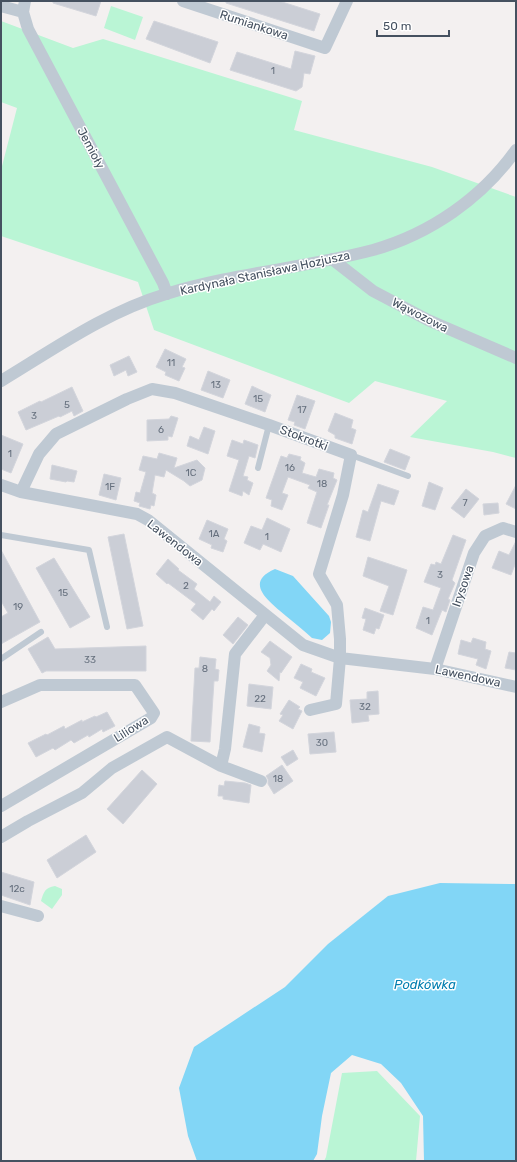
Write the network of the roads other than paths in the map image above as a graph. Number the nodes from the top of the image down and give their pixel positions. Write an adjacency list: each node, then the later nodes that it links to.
1 (183, 1): 2 (street, Rumiankowa)
2 (347, 1)
3 (1, 6): 4 (street)
4 (24, 7): 7 (street, Jemioły)
5 (516, 150): 6 (street, Kardynała Stanisława Hozjusza)
6 (332, 259): 7 (street, Kardynała Stanisława Hozjusza); 8 (street, Wąwozowa)
7 (167, 294): 9 (street, Kardynała Stanisława Hozjusza)
8 (516, 358)
9 (1, 381)
10 (269, 425): 11 (street, Stokrotki); 12 (lane); 15 (street, Stokrotki)
11 (351, 455): 13 (lane); 21 (street)
12 (258, 468)
13 (408, 476)
14 (1, 485): 15 (street, Lawendowa)
15 (21, 492): 18 (street, Lawendowa)
16 (516, 532): 23 (street, Irysowa)
17 (1, 534): 19 (lane)
18 (265, 615): 21 (street, Lawendowa); 27 (street)
19 (107, 627)
20 (42, 632): 22 (lane)
21 (340, 658): 23 (street, Lawendowa); 26 (street)
22 (1, 659)
23 (435, 668): 24 (street, Lawendowa)
24 (516, 687)
25 (1, 702): 29 (street, Liliowa)
26 (310, 710)
27 (221, 766): 28 (street); 30 (street)
28 (261, 781)
29 (1, 806)
30 (1, 837)
31 (1, 906): 32 (street)
32 (38, 916)

